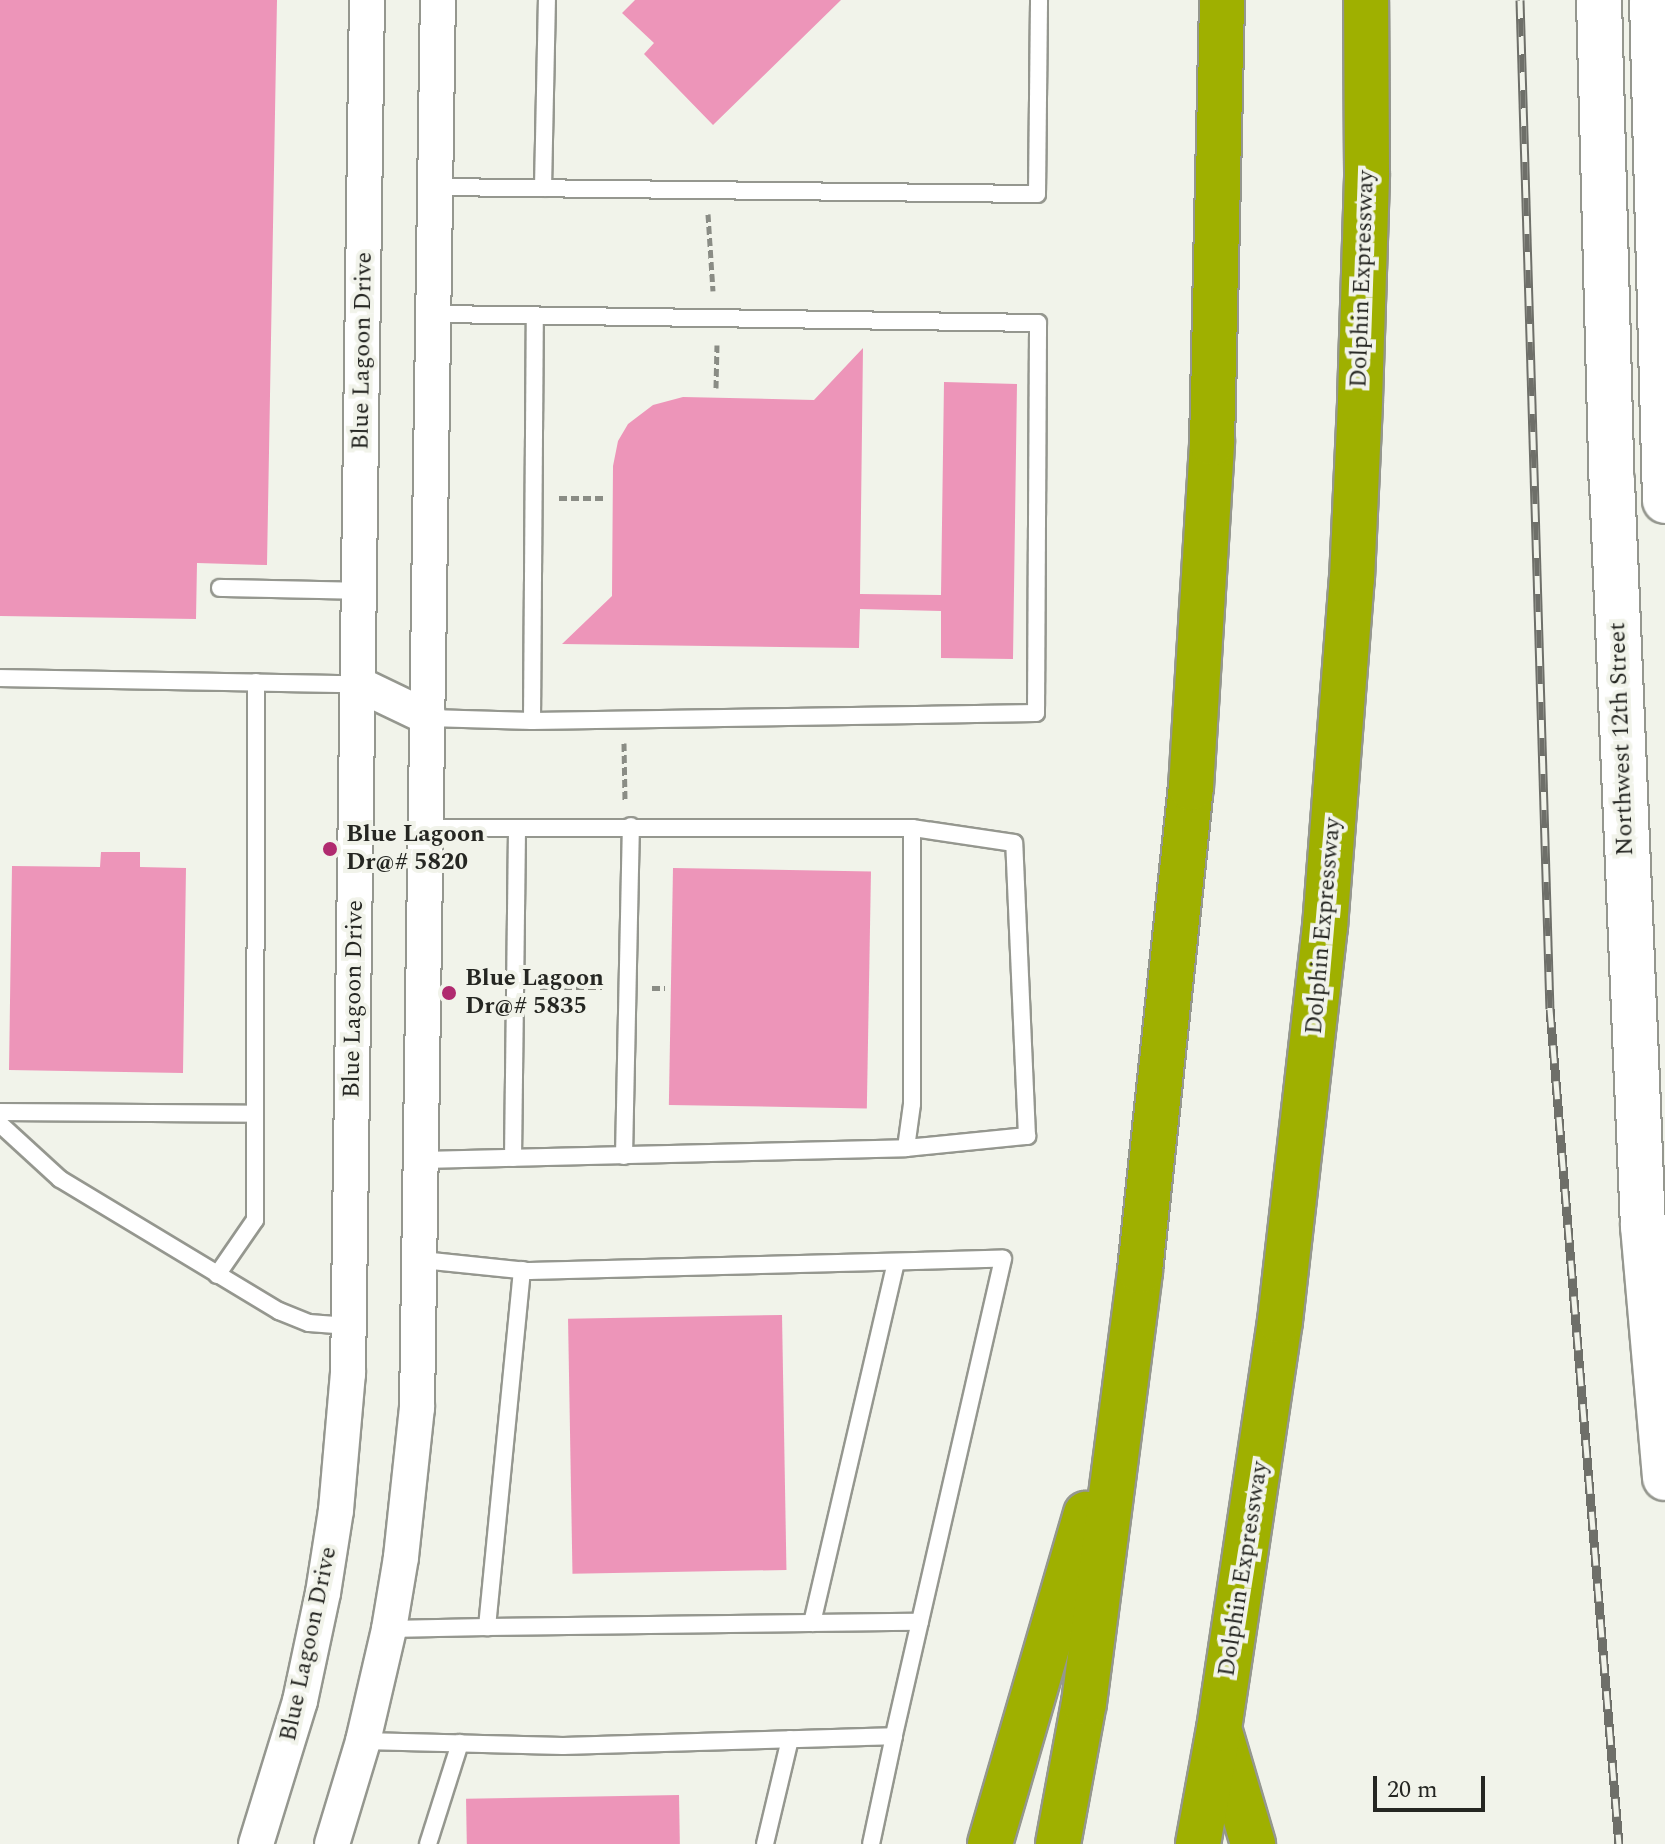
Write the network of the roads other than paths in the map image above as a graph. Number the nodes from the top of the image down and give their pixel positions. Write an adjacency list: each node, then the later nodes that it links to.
1 (367, 0): 15 (street, Blue Lagoon Drive)
2 (438, 0): 9 (street)
3 (547, 0): 10 (lane)
4 (1039, 0): 10 (lane)
5 (1222, 0): 37 (highway)
6 (1366, 0): 43 (highway, Dolphin Expressway)
7 (1599, 0): 38 (main road, Northwest 12th Street)
8 (1652, 0): 13 (main road)
9 (436, 187): 10 (lane); 11 (street)
10 (543, 188)
11 (435, 314): 12 (lane); 19 (street)
12 (535, 316): 20 (lane); 20 (lane)
13 (1665, 501)
14 (220, 588): 15 (lane)
15 (359, 591): 18 (street, Blue Lagoon Drive)
16 (0, 678): 17 (lane)
17 (256, 682): 18 (lane); 26 (lane)
18 (358, 684): 19 (street); 36 (street, Blue Lagoon Drive)
19 (429, 718): 20 (lane); 22 (street)
20 (532, 721)
21 (628, 826): 23 (lane); 24 (lane); 29 (lane)
22 (427, 828): 24 (lane); 31 (street)
23 (912, 828): 28 (lane); 28 (lane)
24 (517, 829): 30 (lane)
25 (0, 1112): 26 (lane)
26 (255, 1114): 35 (lane)
27 (0, 1124): 35 (lane)
28 (906, 1148): 29 (lane)
29 (624, 1156): 30 (lane)
30 (513, 1158): 31 (lane)
31 (423, 1160): 32 (street)
32 (422, 1260): 34 (lane); 42 (street)
33 (896, 1263): 34 (lane); 39 (lane); 40 (lane)
34 (522, 1270): 41 (lane)
35 (217, 1275): 36 (lane)
36 (349, 1326): 48 (street, Blue Lagoon Drive)
37 (1124, 1385): 53 (highway); 54 (highway)
38 (1665, 1478)
39 (920, 1622): 40 (lane); 44 (lane)
40 (812, 1623): 41 (lane)
41 (487, 1627): 42 (lane)
42 (389, 1629): 46 (street)
43 (1219, 1729): 55 (highway, Dolphin Expressway); 56 (highway)
44 (894, 1736): 45 (lane); 52 (lane)
45 (790, 1739): 47 (lane); 51 (lane)
46 (363, 1741): 47 (lane); 49 (street)
47 (460, 1743): 50 (lane)
48 (256, 1844)
49 (332, 1844)
50 (428, 1844)
51 (765, 1844)
52 (871, 1844)
53 (990, 1844)
54 (1058, 1844)
55 (1198, 1844)
56 (1253, 1844)

